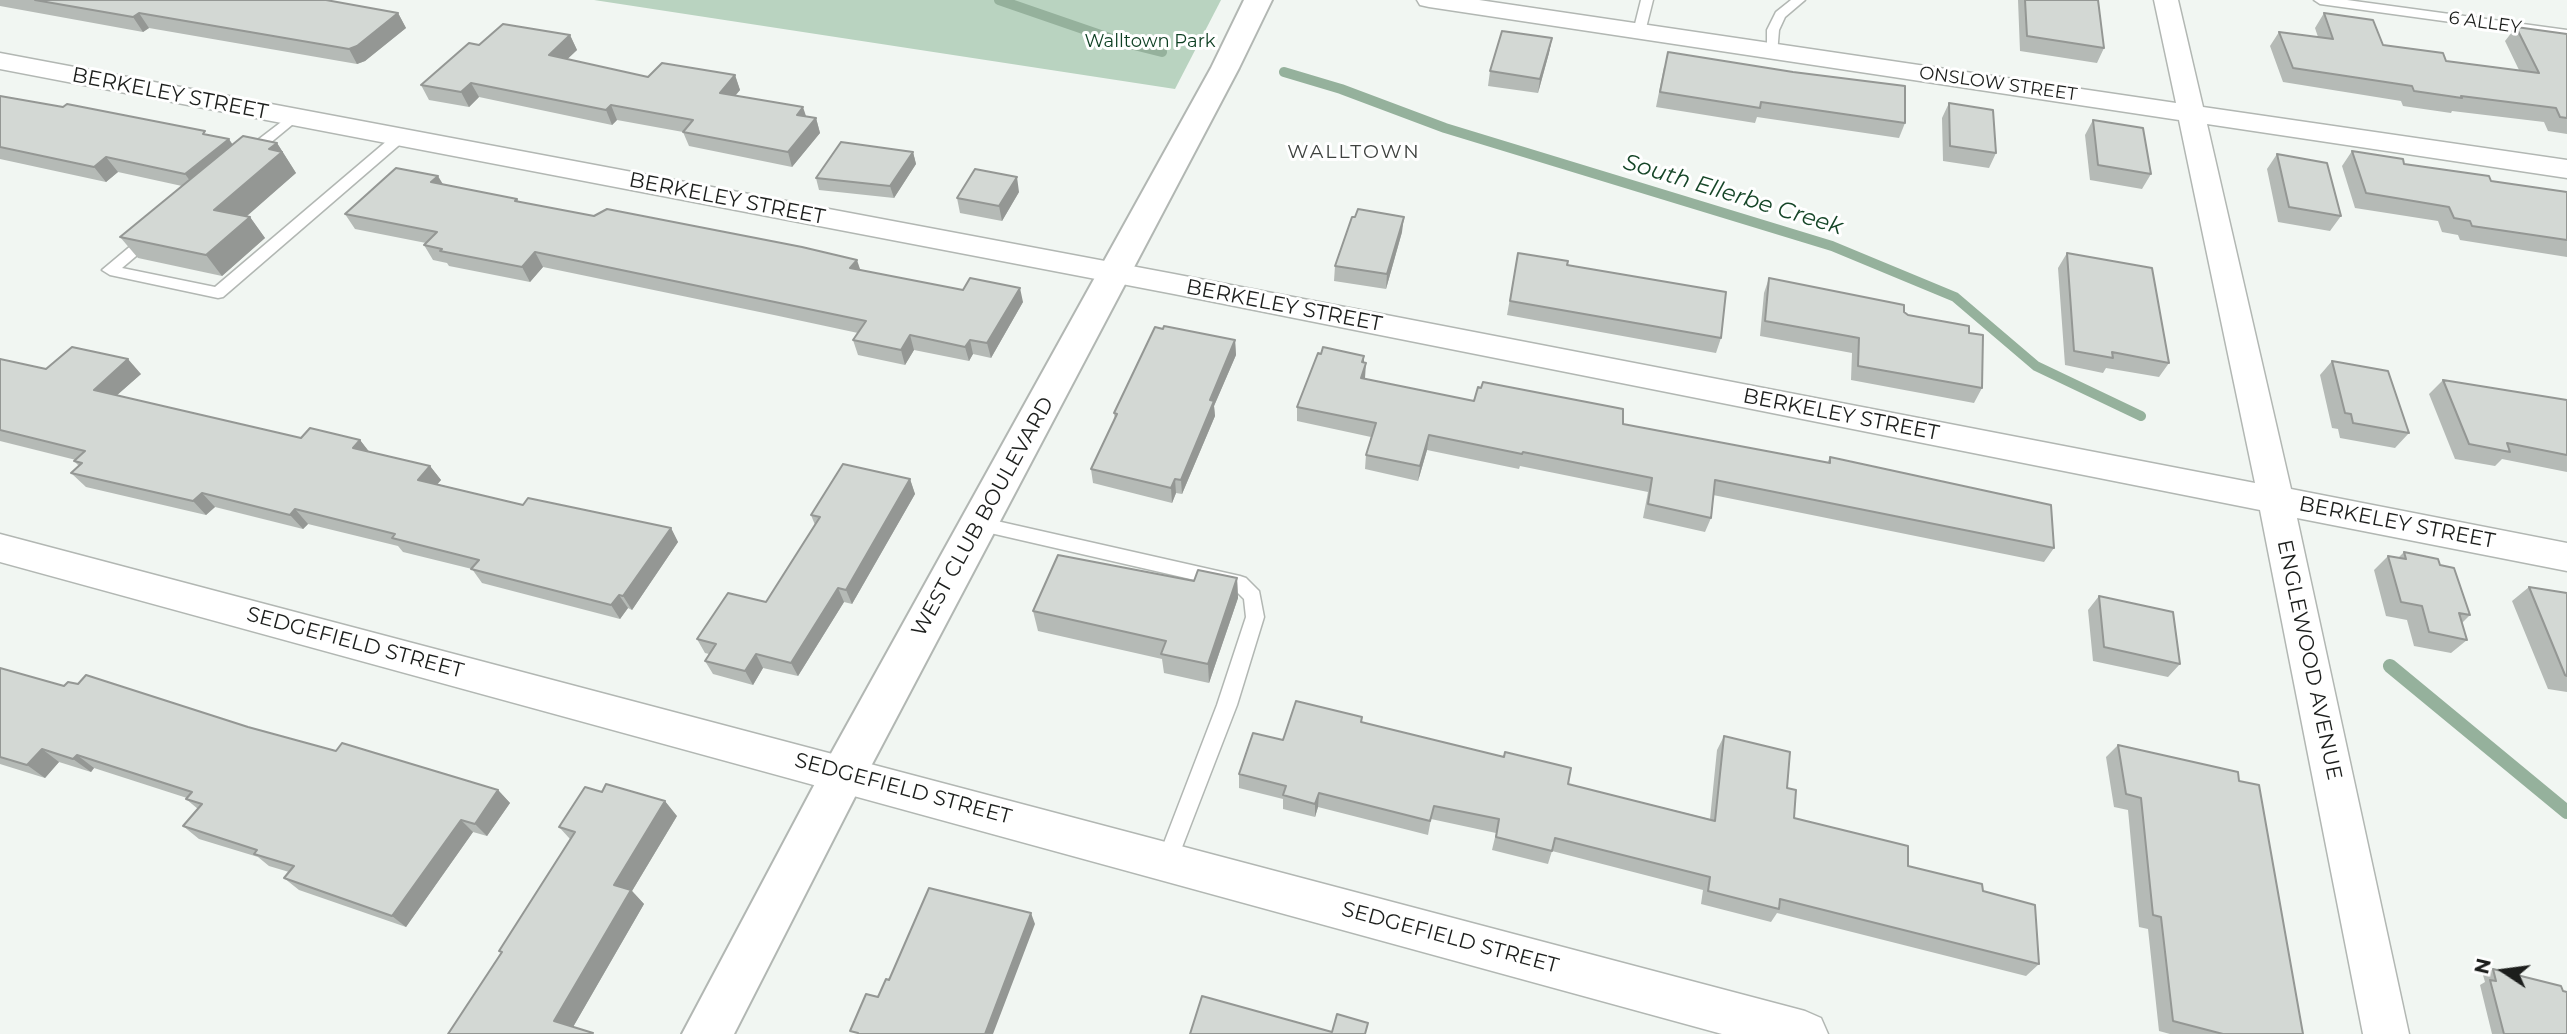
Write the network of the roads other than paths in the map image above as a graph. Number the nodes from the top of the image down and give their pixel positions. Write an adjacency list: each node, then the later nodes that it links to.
1 (1258, 0): 17 (street, WEST CLUB BOULEVARD)
2 (1429, 0): 7 (street, ONSLOW STREET)
3 (1647, 0): 7 (lane)
4 (1799, 0): 9 (lane)
5 (2166, 0): 11 (street, ENGLEWOOD AVENUE)
6 (2320, 0): 8 (lane, 6 ALLEY)
7 (1639, 32): 9 (street, ONSLOW STREET)
8 (2567, 34)
9 (1772, 51): 11 (street, ONSLOW STREET)
10 (0, 61): 12 (street, BERKELEY STREET)
11 (2191, 112): 15 (street, ONSLOW STREET); 18 (street, ENGLEWOOD AVENUE)
12 (293, 117): 13 (street, BERKELEY STREET); 14 (lane)
13 (400, 137): 16 (lane); 17 (street, BERKELEY STREET)
14 (231, 169)
15 (2567, 169)
16 (160, 228)
17 (1116, 273): 18 (street, BERKELEY STREET); 19 (street, WEST CLUB BOULEVARD)
18 (2276, 500): 21 (street, BERKELEY STREET); 26 (street, ENGLEWOOD AVENUE)
19 (979, 524): 22 (street, WEST CLUB BOULEVARD); 23 (lane)
20 (0, 548): 22 (street, SEDGEFIELD STREET)
21 (2567, 556)
22 (844, 773): 23 (street, SEDGEFIELD STREET); 24 (street, WEST CLUB BOULEVARD)
23 (1167, 861): 25 (street, SEDGEFIELD STREET)
24 (707, 1034)
25 (1805, 1034)
26 (2386, 1034)

